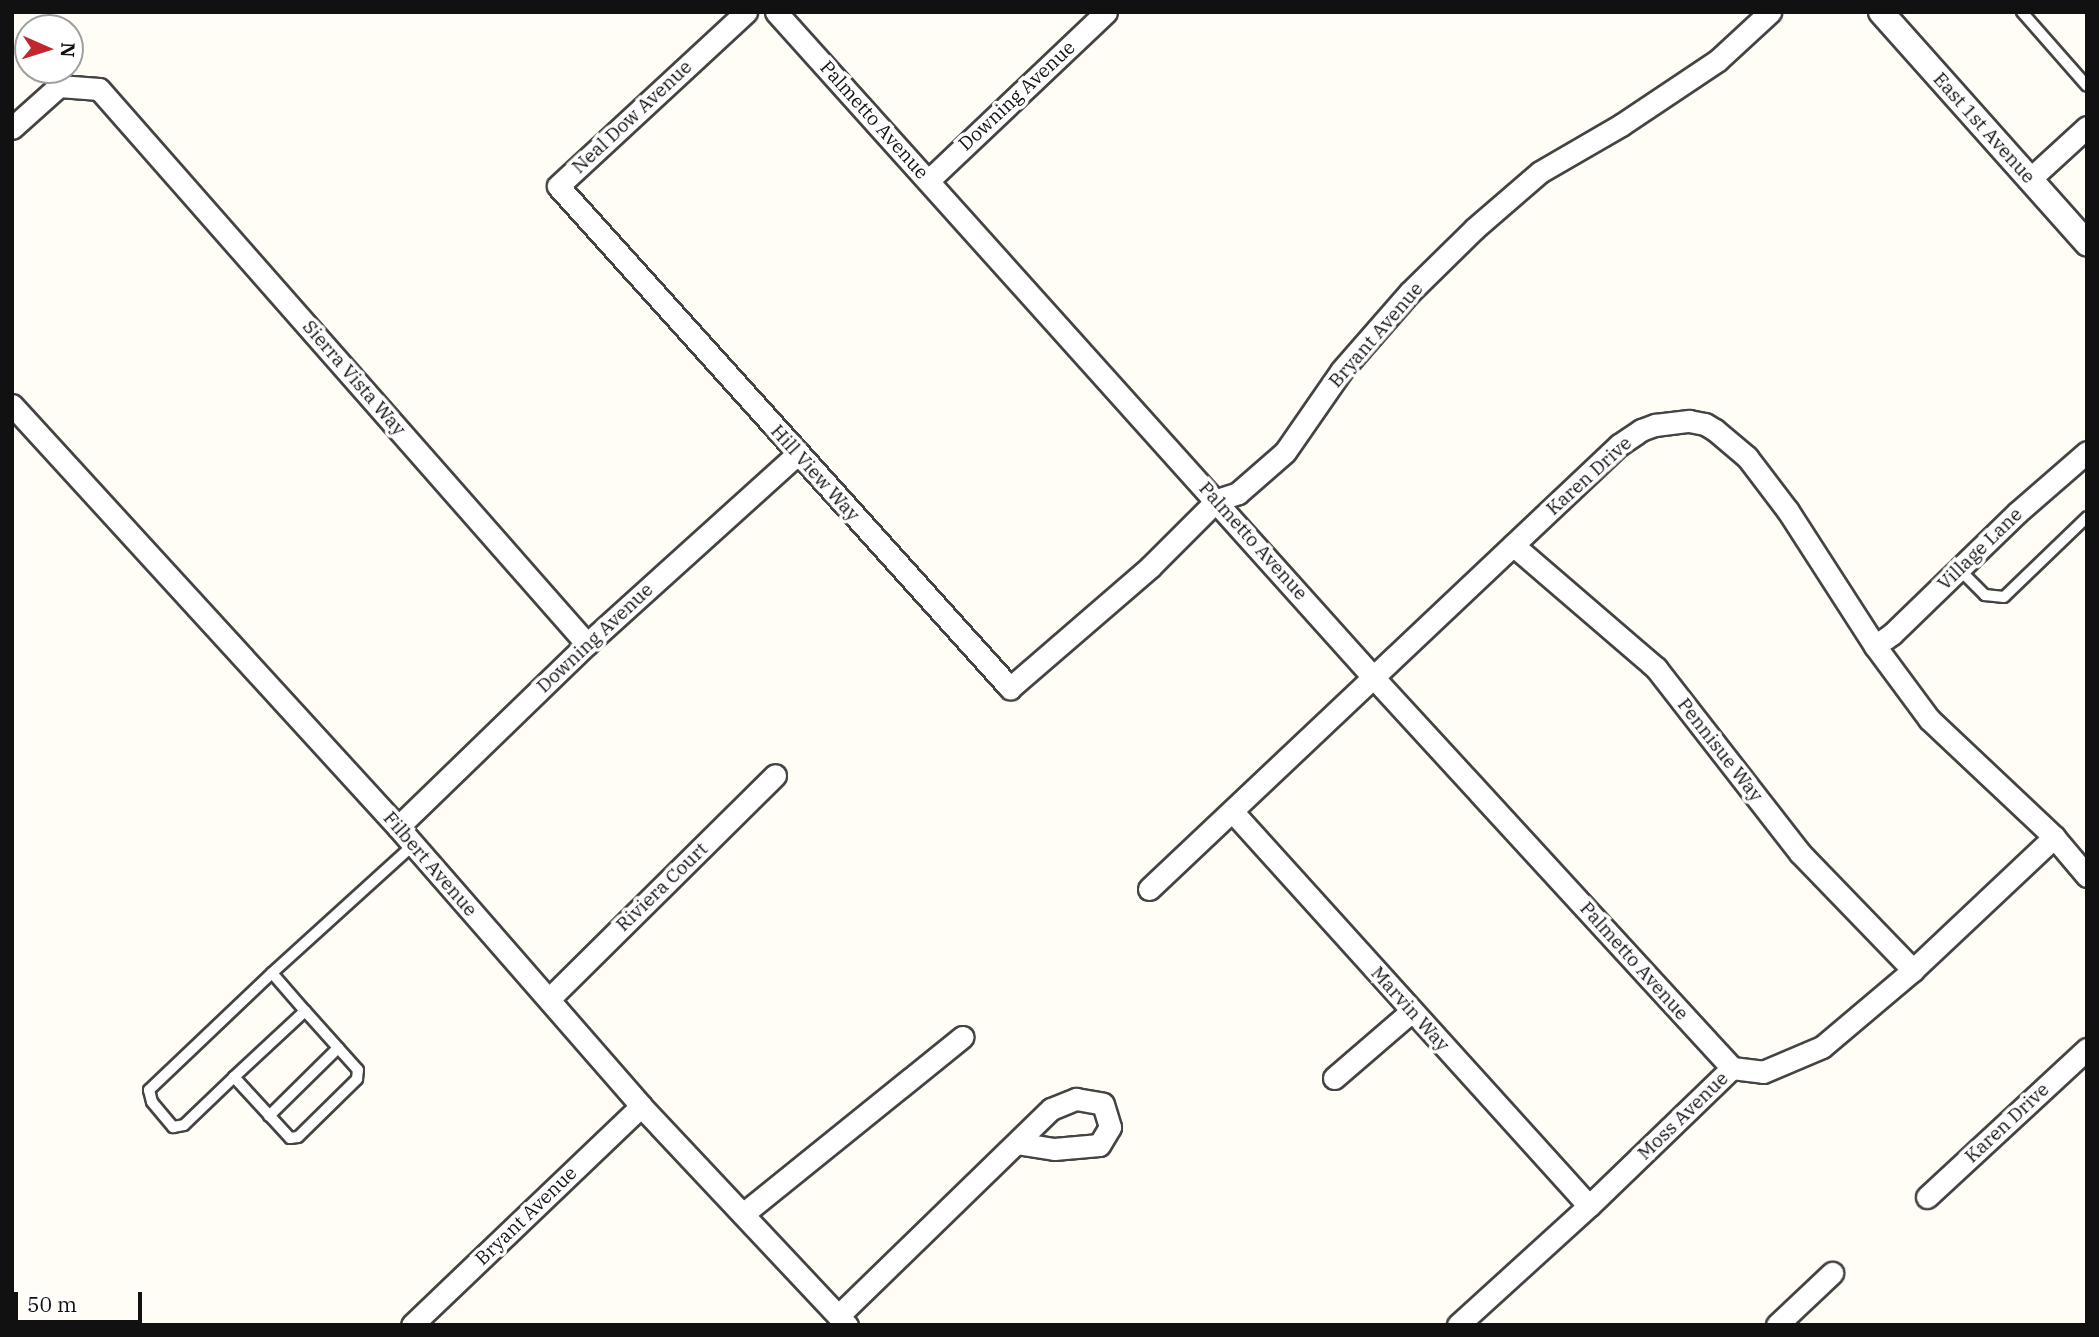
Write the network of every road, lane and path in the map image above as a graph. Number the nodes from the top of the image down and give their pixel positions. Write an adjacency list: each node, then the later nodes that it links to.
1 (746, 12): 13 (street, Neal Dow Avenue)
2 (776, 12): 11 (street, Palmetto Avenue)
3 (1106, 12): 11 (street, Downing Avenue)
4 (1770, 12): 17 (street, Bryant Avenue)
5 (1881, 12): 10 (street, East 1st Avenue)
6 (2022, 12): 7 (lane)
7 (2087, 86)
8 (2087, 127): 10 (street)
9 (12, 128): 21 (street, Sierra Vista Way)
10 (2030, 179): 12 (street, East 1st Avenue)
11 (929, 180): 17 (street, Palmetto Avenue)
12 (2087, 243)
13 (620, 258): 16 (street, Hill View Way)
14 (12, 405): 27 (street, Filbert Avenue)
15 (2087, 452): 20 (street, Village Lane)
16 (797, 454): 21 (street, Downing Avenue); 24 (street, Hill View Way)
17 (1217, 500): 23 (street, Palmetto Avenue); 24 (street, Bryant Avenue)
18 (2087, 517): 20 (lane)
19 (1513, 545): 22 (street, Karen Drive); 23 (street, Karen Drive); 32 (street, Pennisue Way)
20 (1959, 569): 22 (street, Village Lane)
21 (587, 644): 27 (street, Downing Avenue)
22 (1875, 646): 28 (street, Karen Drive)
23 (1374, 678): 26 (street, Karen Drive); 40 (street, Palmetto Avenue)
24 (1010, 688)
25 (775, 775): 34 (street, Riviera Court)
26 (1232, 811): 31 (street, Karen Drive); 36 (street, Marvin Way)
27 (398, 827): 29 (street, Filbert Avenue)
28 (2054, 837): 30 (street, Karen Drive); 32 (street, Moss Avenue)
29 (413, 845): 33 (lane); 34 (street, Filbert Avenue)
30 (2087, 876)
31 (1149, 890)
32 (1913, 970): 40 (street, Moss Avenue)
33 (272, 973): 35 (lane); 41 (lane)
34 (548, 999): 43 (street, Filbert Avenue)
35 (305, 1011): 38 (lane); 41 (lane)
36 (1412, 1011): 42 (street); 47 (street, Marvin Way)
37 (962, 1037): 48 (street)
38 (338, 1048): 44 (lane); 44 (lane)
39 (2087, 1049): 46 (street, Karen Drive)
40 (1732, 1068): 47 (street, Moss Avenue)
41 (234, 1077): 44 (lane)
42 (1334, 1078)
43 (641, 1106): 48 (street, Filbert Avenue); 51 (street, Bryant Avenue)
44 (270, 1116)
45 (1017, 1143): 50 (street)
46 (1927, 1197)
47 (1589, 1206): 52 (street, Moss Avenue)
48 (743, 1214): 50 (street, Filbert Avenue)
49 (1832, 1273): 53 (street)
50 (843, 1320)
51 (412, 1325)
52 (1458, 1325)
53 (1777, 1325)

